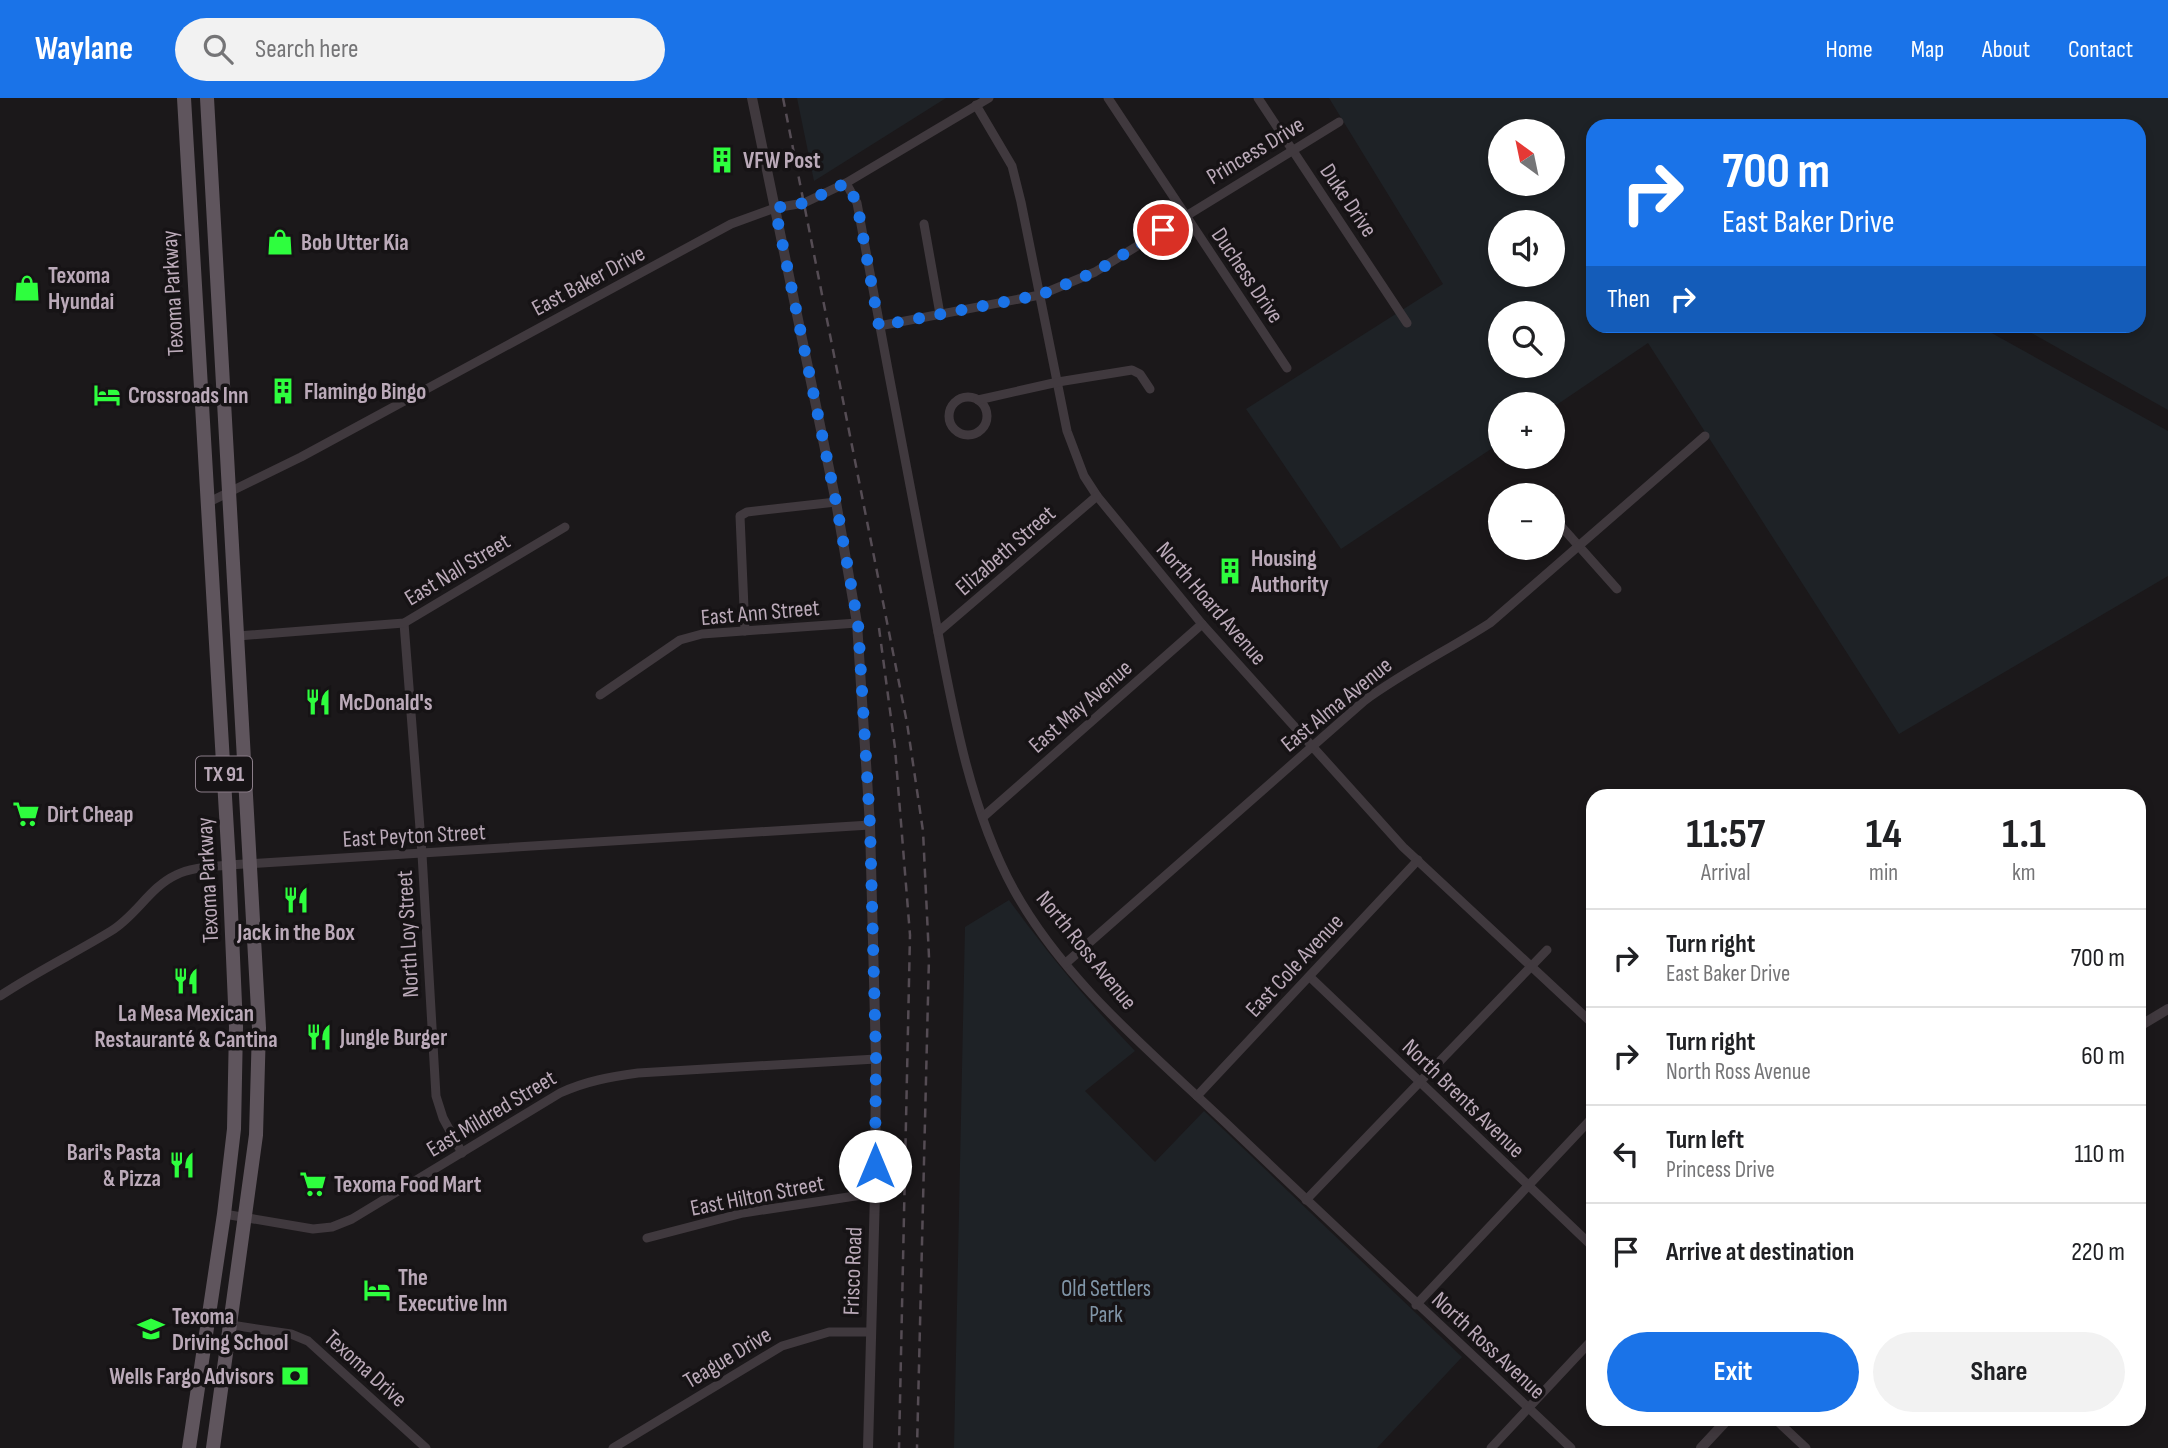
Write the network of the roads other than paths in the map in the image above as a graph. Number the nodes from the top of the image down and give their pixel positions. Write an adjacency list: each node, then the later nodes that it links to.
1 (184, 98): 26 (main road, Texoma Parkway / TX 91)
2 (207, 98): 23 (main road, Texoma Parkway / TX 91)
3 (752, 98): 11 (street, Frisco Road)
4 (989, 98): 7 (street, East Baker Drive)
5 (1108, 98): 12 (street, Duchess Drive)
6 (1258, 98): 9 (street, Duke Drive)
7 (976, 105): 10 (street, East Baker Drive); 14 (street, North Hoard Avenue)
8 (1339, 122): 9 (street, Princess Drive)
9 (1292, 150): 12 (street, Princess Drive); 16 (street, Duke Drive)
10 (846, 183): 11 (street, East Baker Drive); 17 (street, North Ross Avenue)
11 (775, 208): 23 (street, East Baker Drive); 25 (street, Frisco Road)
12 (1185, 215): 14 (street, Princess Drive); 18 (street, Duchess Drive)
13 (924, 224): 15 (street)
14 (1040, 295): 15 (street, Princess Drive); 19 (street, North Hoard Avenue)
15 (940, 314): 17 (street, Princess Drive)
16 (1407, 323)
17 (879, 326): 35 (street, North Ross Avenue)
18 (1287, 368)
19 (1058, 382): 20 (street); 21 (street); 24 (street, North Hoard Avenue)
20 (1150, 389)
21 (978, 400): 21 (street)
22 (1705, 436): 29 (street, East Alma Avenue)
23 (230, 493): 26 (street, East Baker Drive); 36 (main road, Texoma Parkway / TX 91)
24 (1097, 496): 33 (street, North Hoard Avenue); 35 (street, Elizabeth Street)
25 (836, 502): 32 (street, Frisco Road); 34 (street)
26 (207, 503): 44 (main road, Texoma Parkway / TX 91)
27 (565, 527): 31 (street, East Nall Street)
28 (1565, 530): 29 (street)
29 (1579, 546): 30 (street); 38 (street, East Alma Avenue)
30 (1617, 589)
31 (404, 623): 36 (street, East Nall Street); 41 (street, North Loy Street)
32 (858, 623): 34 (street, East Ann Street); 40 (street, Frisco Road)
33 (1202, 624): 38 (street, North Hoard Avenue); 39 (street, East May Avenue)
34 (745, 631): 37 (street, East Ann Street)
35 (938, 632): 39 (street, North Ross Avenue)
36 (238, 636): 43 (main road, Texoma Parkway / TX 91)
37 (600, 695)
38 (1312, 746): 42 (street, North Hoard Avenue); 46 (street, East Alma Avenue)
39 (983, 817): 46 (street, North Ross Avenue)
40 (870, 825): 41 (street, East Peyton Street); 53 (street, Frisco Road)
41 (422, 854): 43 (street, East Peyton Street); 57 (street, North Loy Street)
42 (1418, 860): 47 (street, North Hoard Avenue); 48 (street, East Cole Avenue)
43 (251, 864): 44 (street, East Peyton Street); 62 (main road, Texoma Parkway / TX 91)
44 (229, 865): 49 (street, East Peyton Street); 61 (main road, Texoma Parkway / TX 91)
45 (1547, 950): 47 (street)
46 (1066, 963): 55 (street, North Ross Avenue)
47 (1531, 965): 51 (street, North Hoard Avenue); 54 (street)
48 (1310, 977): 54 (street, North Brents Avenue); 55 (street, East Cole Avenue)
49 (0, 996)
50 (2168, 1009): 52 (street)
51 (1586, 1017)
52 (2146, 1022)
53 (876, 1059): 57 (street, East Mildred Street); 59 (street, Frisco Road)
54 (1419, 1081): 58 (street, North Brents Avenue); 60 (street)
55 (1197, 1096): 60 (street, North Ross Avenue)
56 (1586, 1124): 58 (street)
57 (462, 1153): 62 (street, East Mildred Street)
58 (1528, 1186): 64 (street, North Brents Avenue); 65 (street)
59 (875, 1193): 63 (street, East Hilton Street); 67 (street, Frisco Road)
60 (1306, 1200): 65 (street, North Ross Avenue)
61 (224, 1214): 62 (street, East Mildred Street); 72 (main road, Texoma Parkway / TX 91)
62 (246, 1218): 66 (main road, Texoma Parkway / TX 91)
63 (647, 1238)
64 (1586, 1240)
65 (1416, 1305): 69 (street, North Ross Avenue)
66 (231, 1325): 73 (main road, Texoma Parkway / TX 91); 74 (street, Texoma Drive)
67 (871, 1332): 75 (street, Teague Drive); 76 (street, Frisco Road)
68 (1586, 1346): 69 (street)
69 (1528, 1408): 77 (street); 78 (street, North Ross Avenue)
70 (1721, 1426): 79 (street)
71 (1782, 1426): 80 (street)
72 (190, 1448)
73 (213, 1448)
74 (426, 1448)
75 (613, 1448)
76 (868, 1448)
77 (1491, 1448)
78 (1571, 1448)
79 (1701, 1448)
80 (1806, 1448)

